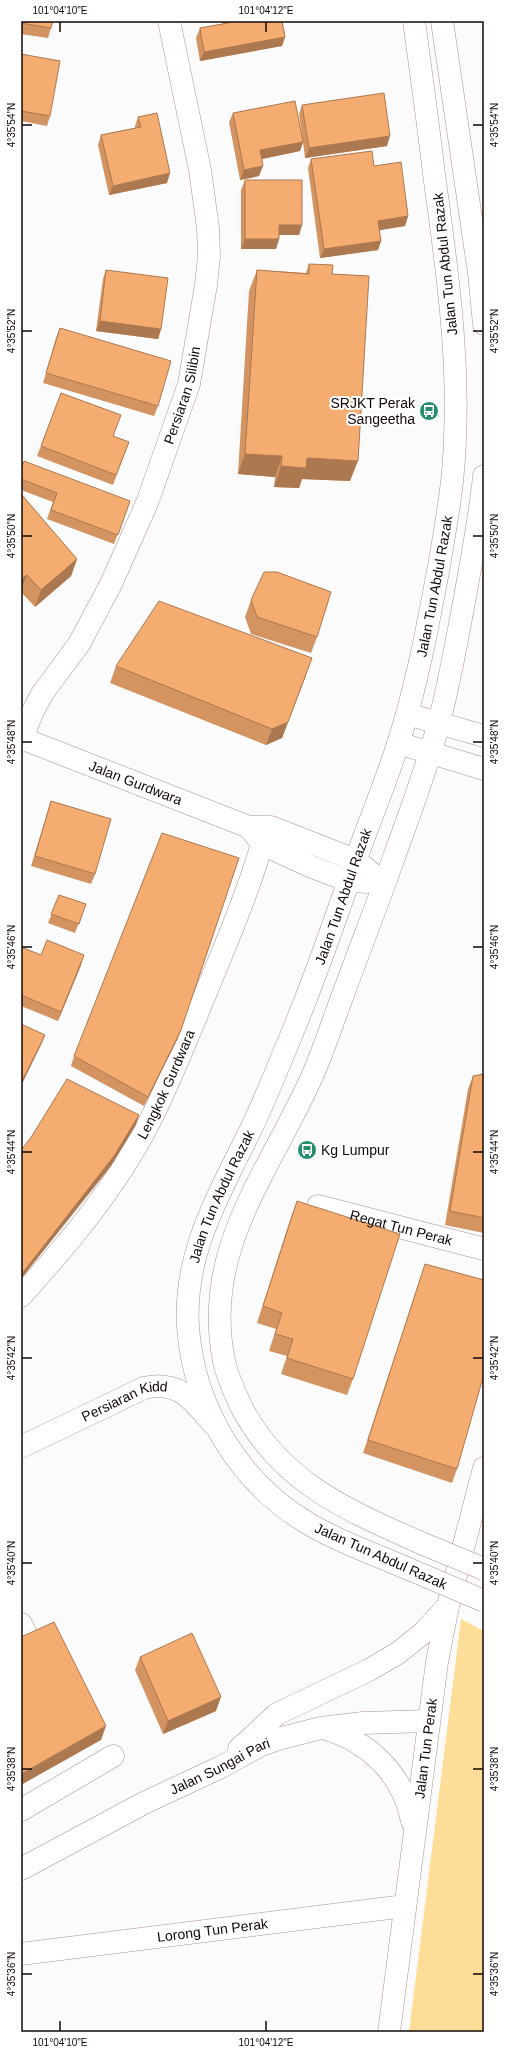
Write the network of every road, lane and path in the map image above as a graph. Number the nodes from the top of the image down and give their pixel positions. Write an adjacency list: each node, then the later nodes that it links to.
1 (169, 21): 9 (main road, Persiaran Silibin)
2 (414, 21): 6 (main road, Jalan Tun Abdul Razak)
3 (442, 21): 4 (main road)
4 (484, 324)
5 (484, 476): 7 (main road, Jalan Tun Abdul Razak)
6 (407, 714): 7 (main road); 10 (main road, Jalan Tun Abdul Razak)
7 (439, 724): 8 (main road); 11 (main road, Jalan Tun Abdul Razak)
8 (484, 736)
9 (21, 739): 13 (main road, Jalan Gurdwara)
10 (398, 743): 11 (main road); 15 (main road, Jalan Tun Abdul Razak)
11 (430, 753): 12 (main road); 17 (main road, Jalan Tun Abdul Razak)
12 (484, 769)
13 (250, 827): 14 (main road); 15 (main road, Jalan Gurdwara)
14 (262, 844): 16 (main road); 20 (main road, Lengkok Gurdwara)
15 (355, 860): 16 (main road, Jalan Tun Abdul Razak); 17 (main road, Jalan Gurdwara)
16 (349, 881): 17 (main road); 21 (main road, Jalan Tun Abdul Razak)
17 (384, 883): 24 (main road, Jalan Tun Abdul Razak, bridge)
18 (318, 1206): 19 (main road, Regat Tun Perak)
19 (484, 1249)
20 (21, 1296)
21 (217, 1429): 22 (main road, Persiaran Kidd); 25 (main road, Jalan Tun Abdul Razak, bridge)
22 (21, 1447)
23 (484, 1468): 26 (main road, Jalan Tun Perak)
24 (484, 1569)
25 (484, 1601)
26 (448, 1606): 27 (main road, Jalan Tun Perak); 30 (main road)
27 (428, 1721): 28 (main road, Jalan Sungai Pari); 32 (main road, Jalan Tun Perak)
28 (322, 1728): 30 (main road, Jalan Sungai Pari); 32 (main road)
29 (113, 1756): 31 (main road)
30 (221, 1767): 33 (main road, Jalan Sungai Pari)
31 (21, 1810)
32 (414, 1832): 34 (main road, Jalan Tun Perak)
33 (24, 1869)
34 (405, 1906): 35 (main road, Lorong Tun Perak); 36 (main road, Jalan Tun Perak)
35 (21, 1954)
36 (389, 2032)

